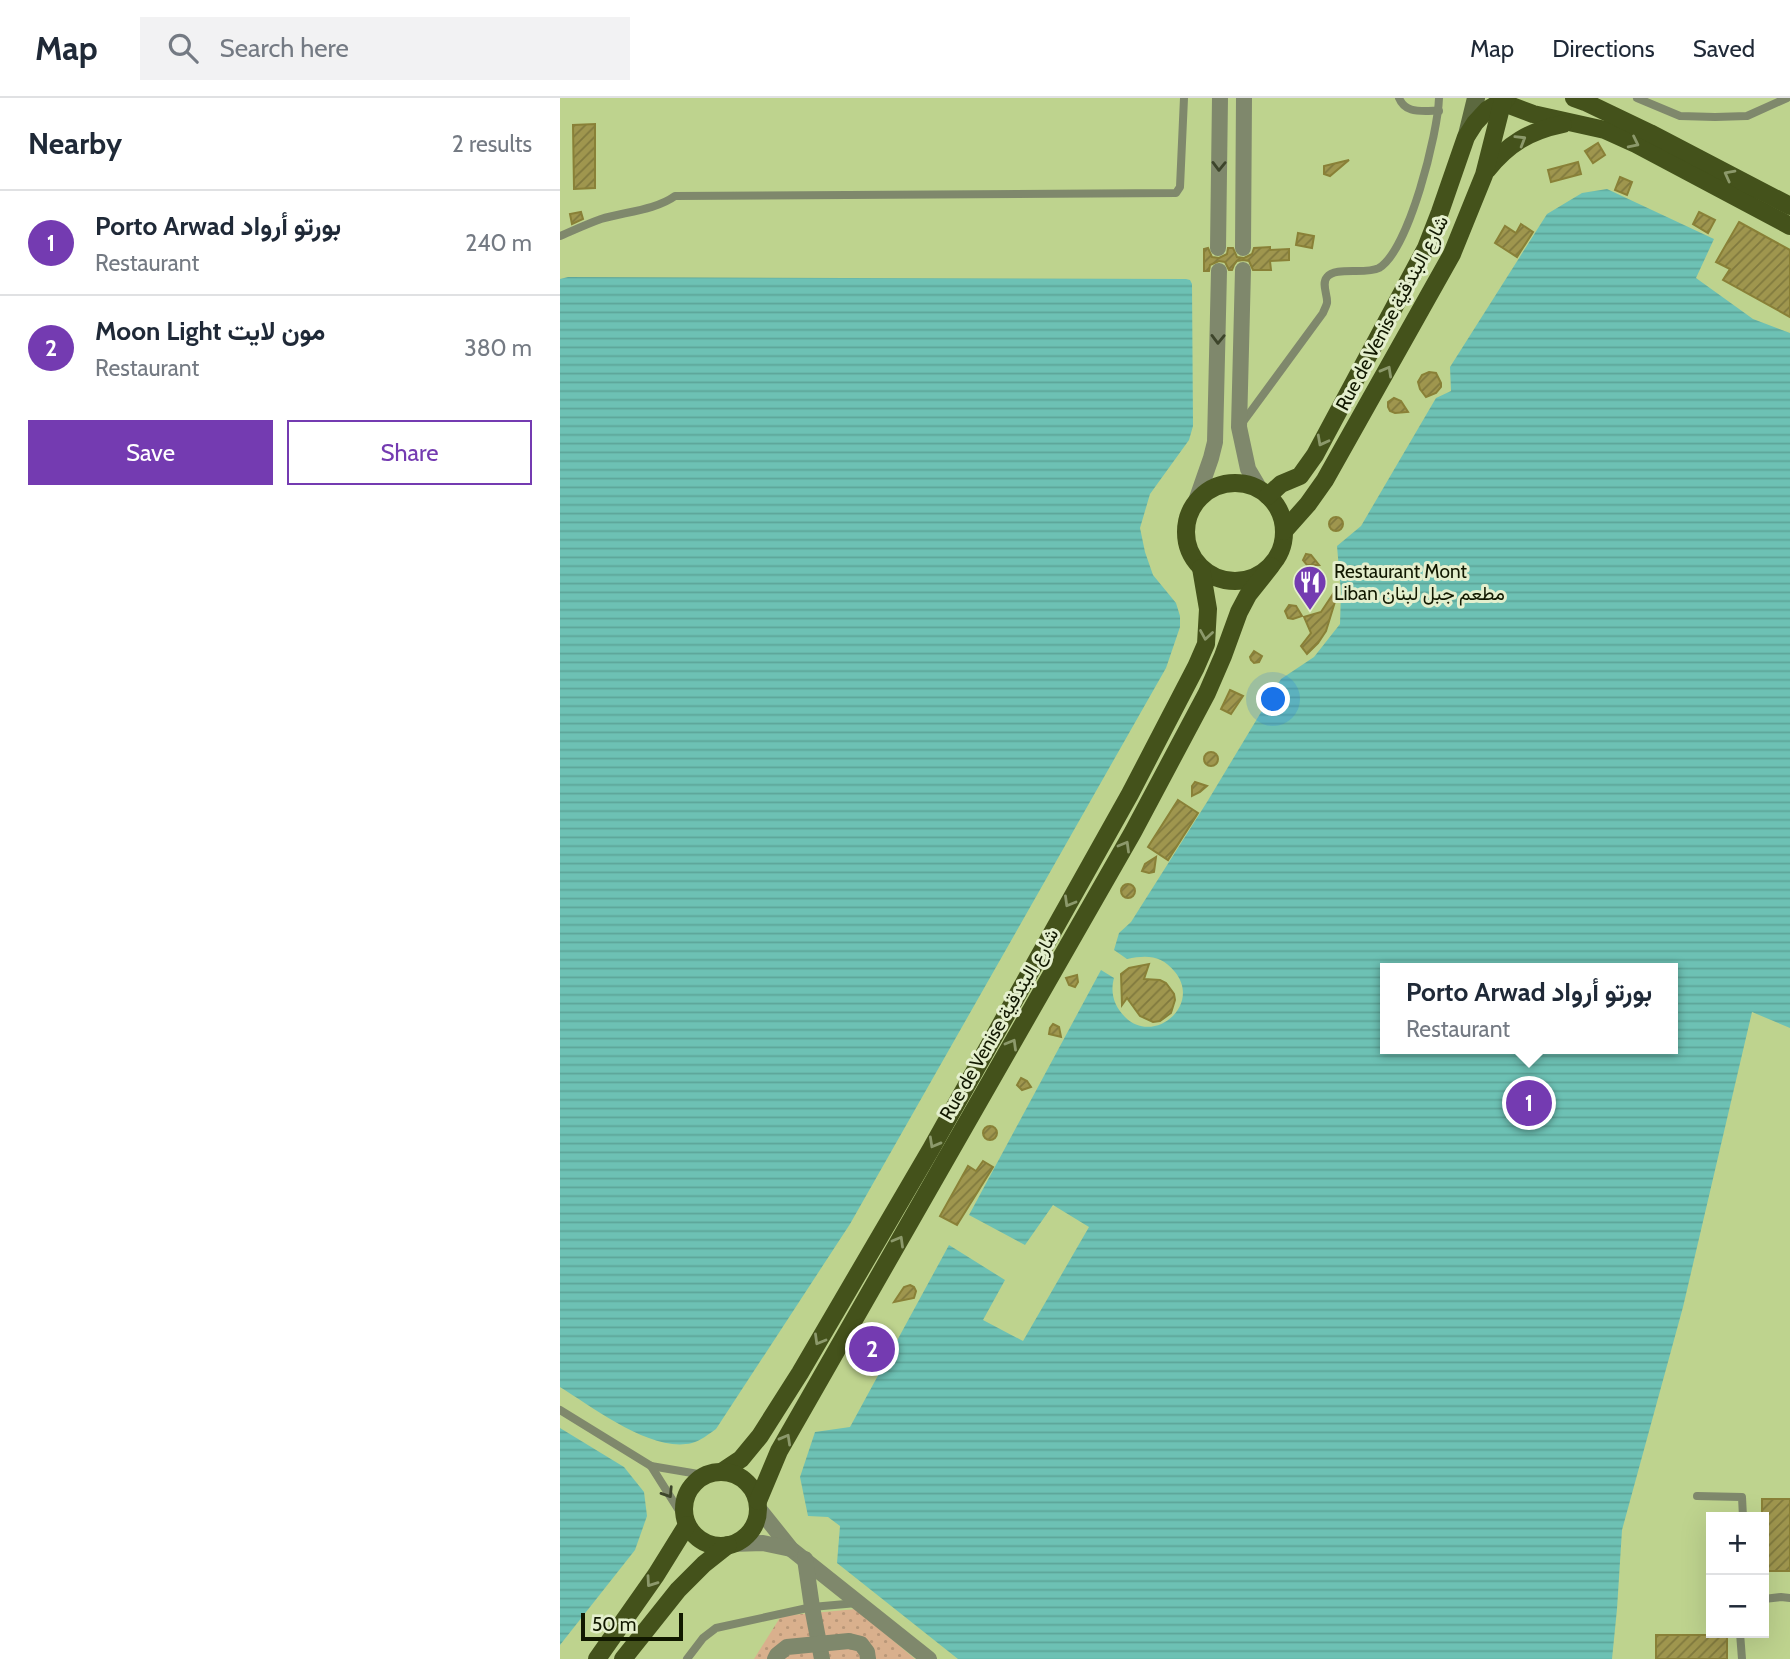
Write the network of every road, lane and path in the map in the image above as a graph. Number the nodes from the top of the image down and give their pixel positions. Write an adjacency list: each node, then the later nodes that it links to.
1 (1184, 98): 17 (lane)
2 (1220, 98): 18 (street, one-way to 18)
3 (1244, 98): 19 (street)
4 (1399, 98): 11 (lane)
5 (1439, 98): 11 (lane)
6 (1476, 98): 13 (main road, Rue de Venise شارع البندقية)
7 (1504, 98): 12 (main road); 13 (main road); 14 (main road, Rue de Venise شارع البندقية)
8 (1637, 98): 9 (lane)
9 (1787, 98)
10 (1580, 99): 15 (main road, one-way to 10)
11 (1439, 111): 22 (lane)
12 (1569, 123): 14 (main road, one-way to 12); 16 (main road, one-way to 16)
13 (1466, 137): 23 (main road, Rue de Venise شارع البندقية, one-way to 23)
14 (1484, 175): 25 (main road, Rue de Venise شارع البندقية, one-way to 14)
15 (1790, 206)
16 (1790, 226)
17 (560, 236)
18 (1218, 248)
19 (1243, 248)
20 (1243, 270): 22 (street)
21 (1219, 271): 24 (street, one-way to 24)
22 (1239, 427): 23 (street)
23 (1264, 493): 24 (main road); 25 (main road)
24 (1195, 504): 27 (main road)
25 (1284, 531): 26 (main road)
26 (1271, 566): 27 (main road); 33 (main road, Rue de Venise شارع البندقية, one-way to 26)
27 (1201, 568): 30 (main road, Rue de Venise شارع البندقية, one-way to 30)
28 (560, 1410): 29 (lane)
29 (651, 1466): 31 (lane); 35 (lane, one-way to 35)
30 (723, 1471): 31 (main road); 33 (main road)
31 (704, 1475): 35 (main road)
32 (1697, 1496): 34 (lane)
33 (759, 1505): 36 (main road); 37 (street)
34 (1742, 1512)
35 (686, 1522): 36 (main road); 45 (main road, one-way to 45)
36 (730, 1545): 37 (street); 46 (main road)
37 (791, 1549): 38 (street)
38 (805, 1559): 41 (street); 42 (street)
39 (1769, 1598): 40 (lane)
40 (1790, 1598)
41 (858, 1603): 42 (lane); 50 (street)
42 (812, 1607): 44 (street); 47 (lane)
43 (1740, 1638): 51 (lane)
44 (821, 1651): 48 (street); 49 (street)
45 (597, 1659)
46 (623, 1659)
47 (687, 1659)
48 (775, 1659)
49 (867, 1659)
50 (929, 1659)
51 (1742, 1659)

